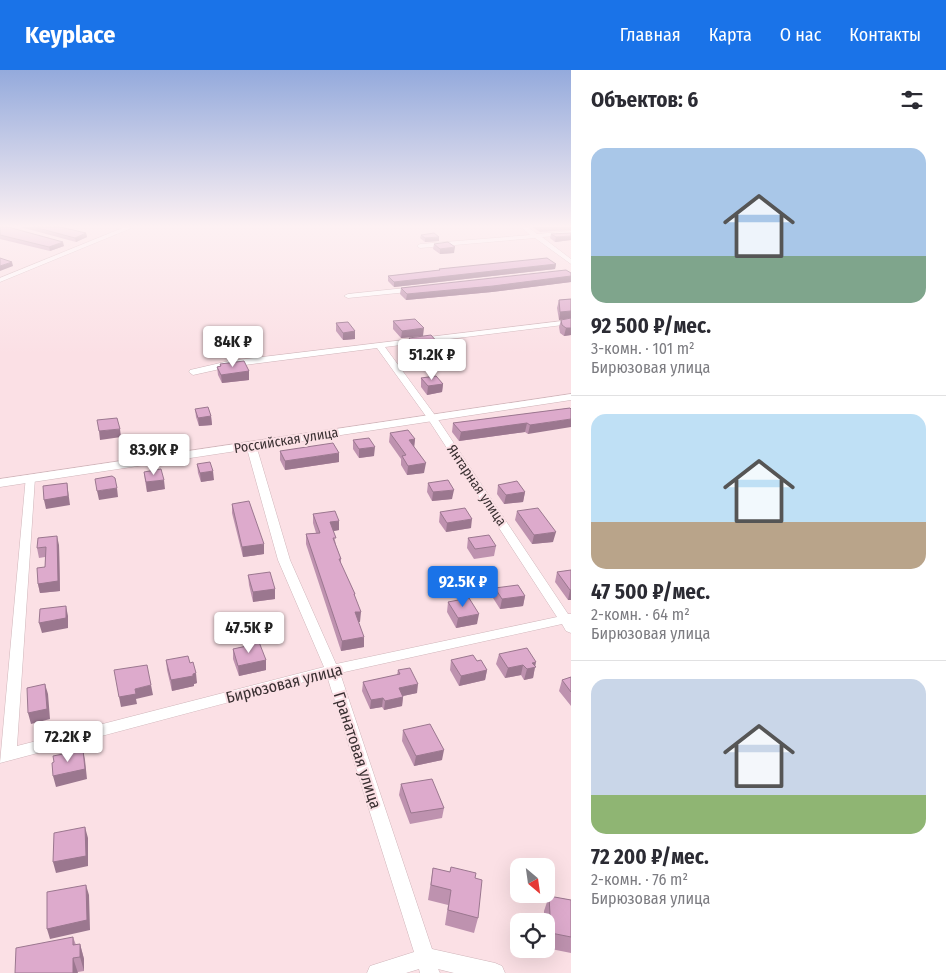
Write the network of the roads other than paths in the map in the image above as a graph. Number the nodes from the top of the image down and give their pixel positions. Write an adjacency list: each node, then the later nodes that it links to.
1 (27, 269): 3 (street)
2 (0, 274): 3 (street)
3 (8, 277): 4 (street)
4 (0, 280)
5 (426, 287): 6 (street)
6 (348, 296)
7 (571, 322): 8 (street)
8 (379, 345): 9 (street); 11 (street, Янтарная улица)
9 (193, 372)
10 (571, 397): 11 (main road, Российская улица)
11 (432, 418): 12 (main road, Российская улица); 15 (street, Янтарная улица)
12 (251, 445): 13 (main road, Российская улица); 16 (street, Гранатовая улица)
13 (30, 478): 14 (main road, Российская улица); 17 (street)
14 (0, 483)
15 (569, 622): 16 (street, Бирюзовая улица)
16 (332, 670): 17 (street, Бирюзовая улица); 18 (street, Гранатовая улица)
17 (4, 756)
18 (428, 965): 19 (street); 20 (street)
19 (377, 973)
20 (495, 973)

